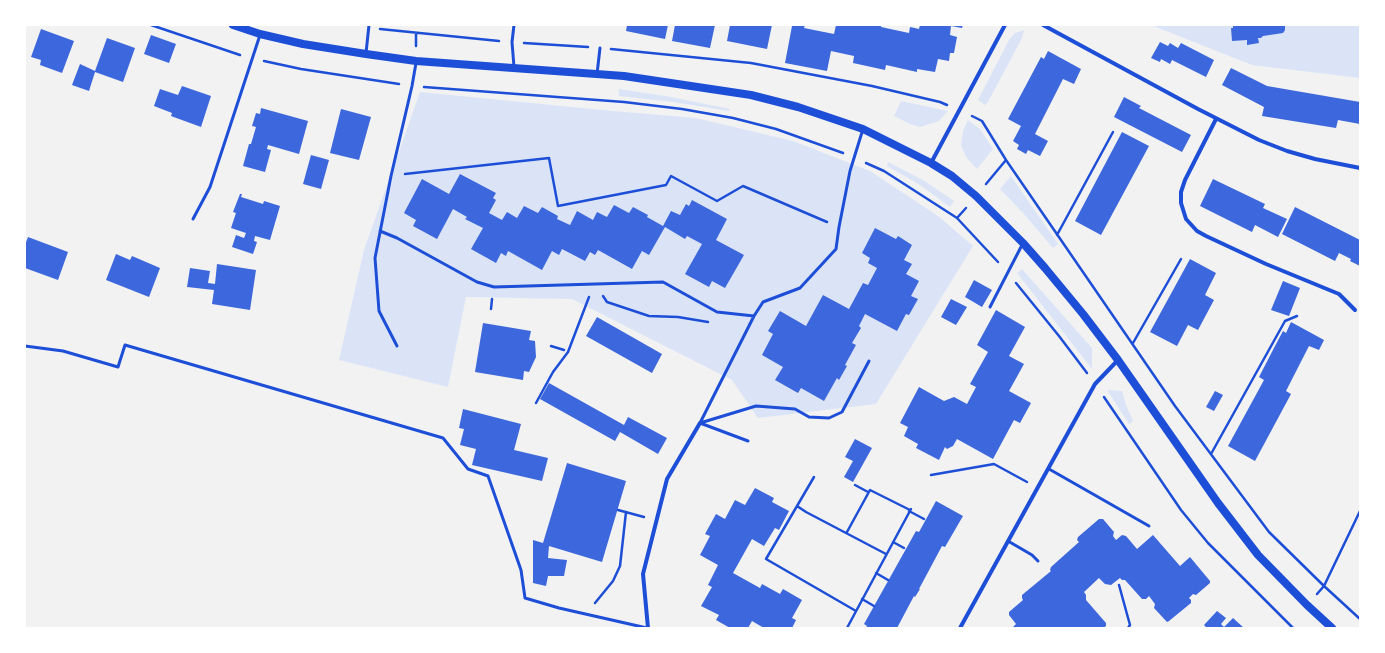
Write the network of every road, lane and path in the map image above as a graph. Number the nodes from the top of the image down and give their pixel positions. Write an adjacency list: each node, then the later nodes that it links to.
1 (151, 25): 11 (path)
2 (233, 25): 7 (main road)
3 (514, 25): 8 (lane)
4 (1005, 25): 16 (street)
5 (1043, 25): 17 (street)
6 (369, 26): 8 (path); 10 (lane)
7 (260, 34): 10 (main road); 11 (lane)
8 (512, 42): 9 (path); 13 (lane)
9 (600, 48): 14 (lane); 16 (path)
10 (366, 54): 12 (main road)
11 (253, 59): 15 (path); 24 (lane)
12 (416, 61): 13 (main road); 15 (lane)
13 (514, 67): 14 (main road)
14 (597, 74): 18 (main road)
15 (412, 86): 20 (path); 23 (lane)
16 (959, 111): 21 (street); 27 (path)
17 (1216, 119): 22 (street); 34 (street)
18 (863, 130): 20 (lane); 21 (main road)
19 (1113, 132): 27 (path)
20 (854, 158): 25 (lane); 30 (path)
21 (931, 163): 28 (main road)
22 (1360, 168)
23 (391, 176): 25 (path); 26 (lane)
24 (193, 219)
25 (839, 228): 36 (lane)
26 (380, 231): 31 (lane); 40 (lane)
27 (1057, 235): 38 (path)
28 (1023, 243): 30 (lane); 43 (main road)
29 (1181, 259): 38 (path)
30 (1007, 273): 33 (lane); 45 (path)
31 (594, 284): 35 (lane); 46 (path)
32 (607, 302): 35 (path)
33 (990, 307)
34 (1355, 310)
35 (717, 312): 36 (lane)
36 (754, 316): 47 (lane)
37 (1297, 316): 49 (path)
38 (1133, 343): 49 (path)
39 (25, 346): 78 (lane)
40 (397, 346)
41 (551, 346): 42 (path)
42 (564, 350)
43 (1118, 360): 45 (street); 75 (main road)
44 (869, 361): 47 (lane)
45 (1096, 384): 50 (street); 84 (path)
46 (536, 403)
47 (700, 423): 48 (lane); 62 (street)
48 (748, 441)
49 (1211, 454): 73 (path)
50 (1049, 469): 54 (street); 63 (lane)
51 (931, 475): 54 (path)
52 (814, 477): 56 (path)
53 (855, 486): 55 (path)
54 (1038, 488): 65 (street)
55 (868, 492): 58 (path); 64 (path)
56 (797, 505): 64 (path); 77 (path)
57 (618, 510): 60 (path)
58 (910, 510): 61 (path); 66 (path)
59 (1360, 511): 73 (path)
60 (626, 512): 62 (path); 78 (path)
61 (924, 519)
62 (657, 520): 80 (street)
63 (1149, 526)
64 (847, 532): 68 (path)
65 (1008, 541): 69 (lane); 82 (street)
66 (893, 542): 67 (path); 68 (path)
67 (904, 548)
68 (886, 554): 70 (path)
69 (1038, 561)
70 (876, 573): 71 (path); 74 (path)
71 (888, 580)
72 (1119, 585): 83 (path)
73 (1324, 586): 75 (path); 79 (path)
74 (862, 599): 76 (path); 77 (path)
75 (1307, 605): 85 (main road)
76 (874, 606)
77 (856, 611): 81 (path)
78 (590, 615): 80 (lane)
79 (1360, 619)
80 (647, 628)
81 (847, 628)
82 (960, 628)
83 (1128, 628)
84 (1293, 628)
85 (1332, 628)

